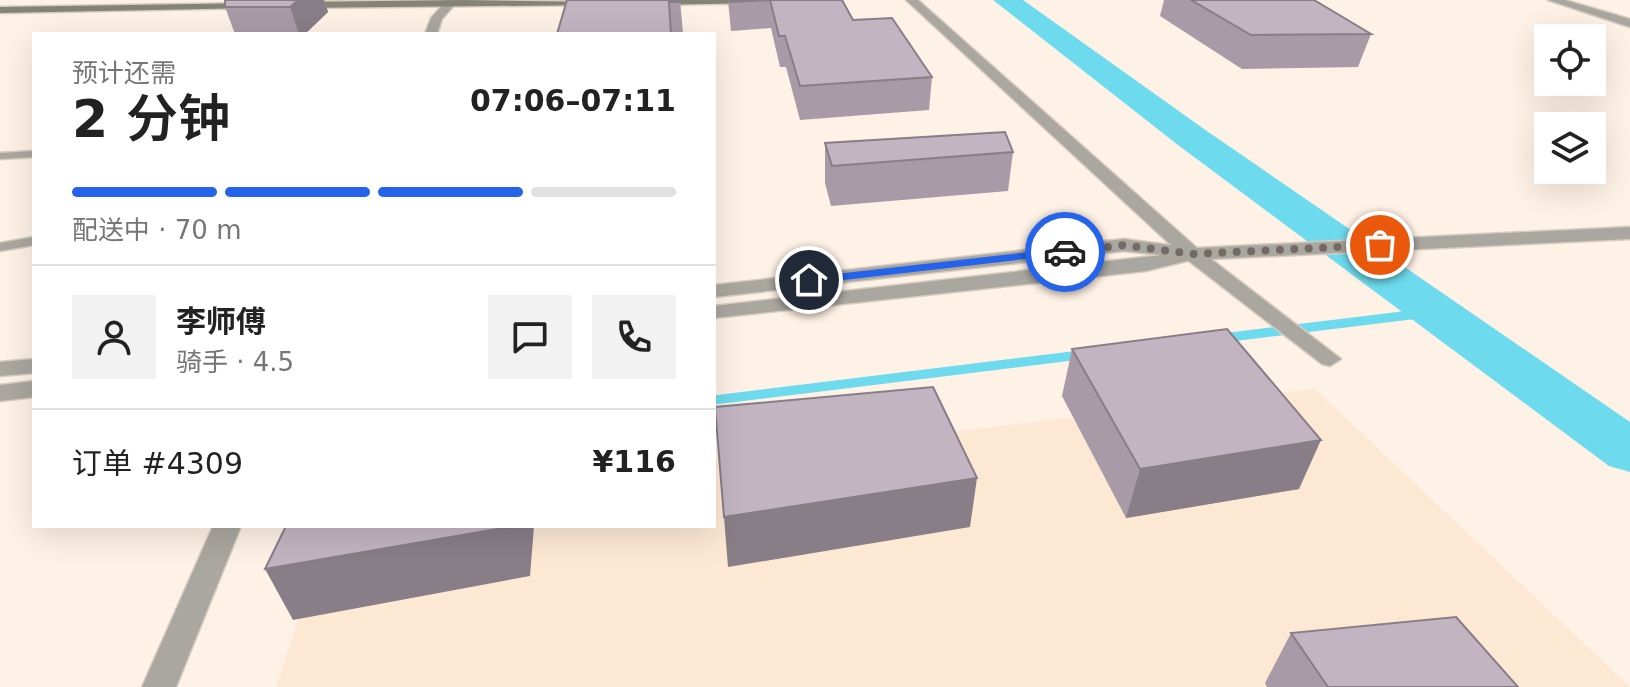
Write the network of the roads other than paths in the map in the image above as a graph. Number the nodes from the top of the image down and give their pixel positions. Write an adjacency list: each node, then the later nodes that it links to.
1 (765, 0): 5 (main road)
2 (911, 0): 17 (street)
3 (1553, 0): 10 (street)
4 (451, 1): 6 (main road); 8 (main road); 11 (street)
5 (634, 2)
6 (606, 3)
7 (265, 5): 9 (main road)
8 (280, 5)
9 (0, 10)
10 (1630, 23)
11 (432, 32)
12 (32, 154): 13 (lane)
13 (0, 156)
14 (1630, 233): 17 (street)
15 (32, 241): 16 (lane)
16 (0, 247)
17 (1192, 254): 18 (street); 19 (street); 20 (street)
18 (716, 291)
19 (716, 312)
20 (1330, 359)
21 (32, 366): 22 (street)
22 (0, 369)
23 (32, 389): 24 (street)
24 (0, 393)
25 (226, 528): 26 (street)
26 (159, 687)

